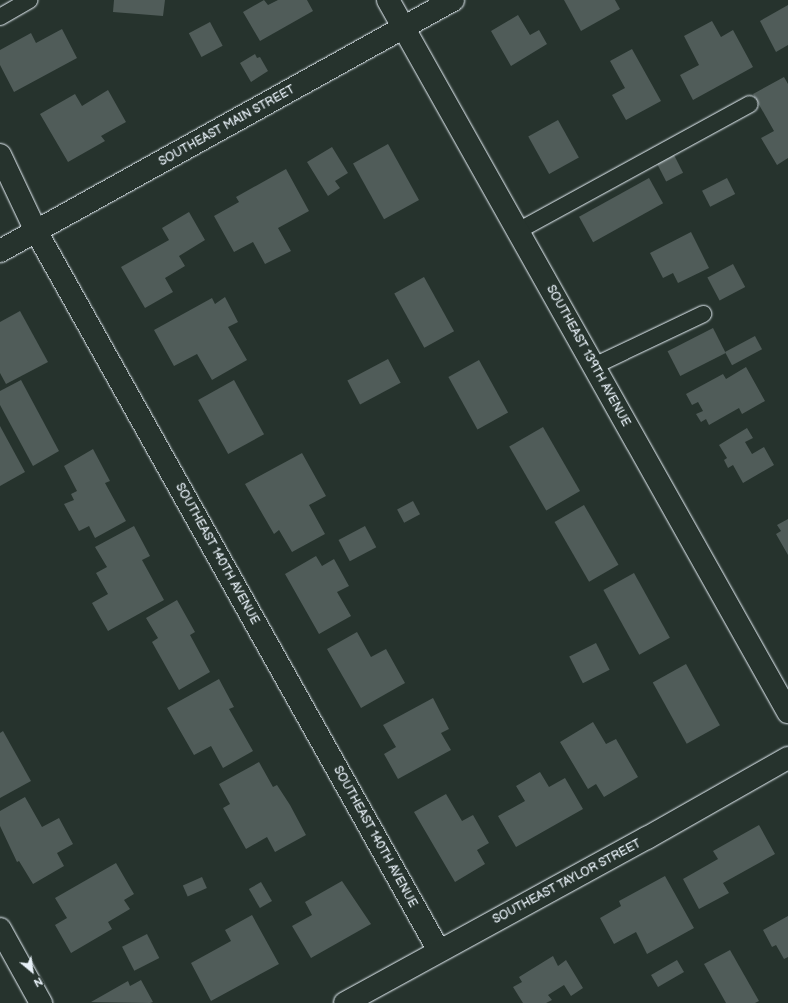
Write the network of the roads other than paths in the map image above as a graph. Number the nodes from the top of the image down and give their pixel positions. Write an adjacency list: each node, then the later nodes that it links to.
1 (30, 0): 4 (lane)
2 (388, 0): 5 (street, SOUTHEAST 139TH AVENUE)
3 (453, 0): 5 (street, SOUTHEAST MAIN STREET)
4 (0, 17)
5 (404, 28): 8 (street, SOUTHEAST MAIN STREET); 9 (street, SOUTHEAST 139TH AVENUE)
6 (750, 104): 9 (lane)
7 (0, 155): 8 (street, SOUTHEAST 140TH AVENUE)
8 (36, 231): 10 (street, SOUTHEAST MAIN STREET); 16 (street, SOUTHEAST 140TH AVENUE)
9 (518, 231): 12 (street, SOUTHEAST 139TH AVENUE)
10 (0, 251)
11 (703, 314): 12 (lane)
12 (594, 366): 13 (street, SOUTHEAST 139TH AVENUE)
13 (788, 712)
14 (788, 758): 16 (street, SOUTHEAST TAYLOR STREET)
15 (0, 929): 17 (street)
16 (438, 951): 18 (street, SOUTHEAST TAYLOR STREET)
17 (41, 1003)
18 (345, 1003)

